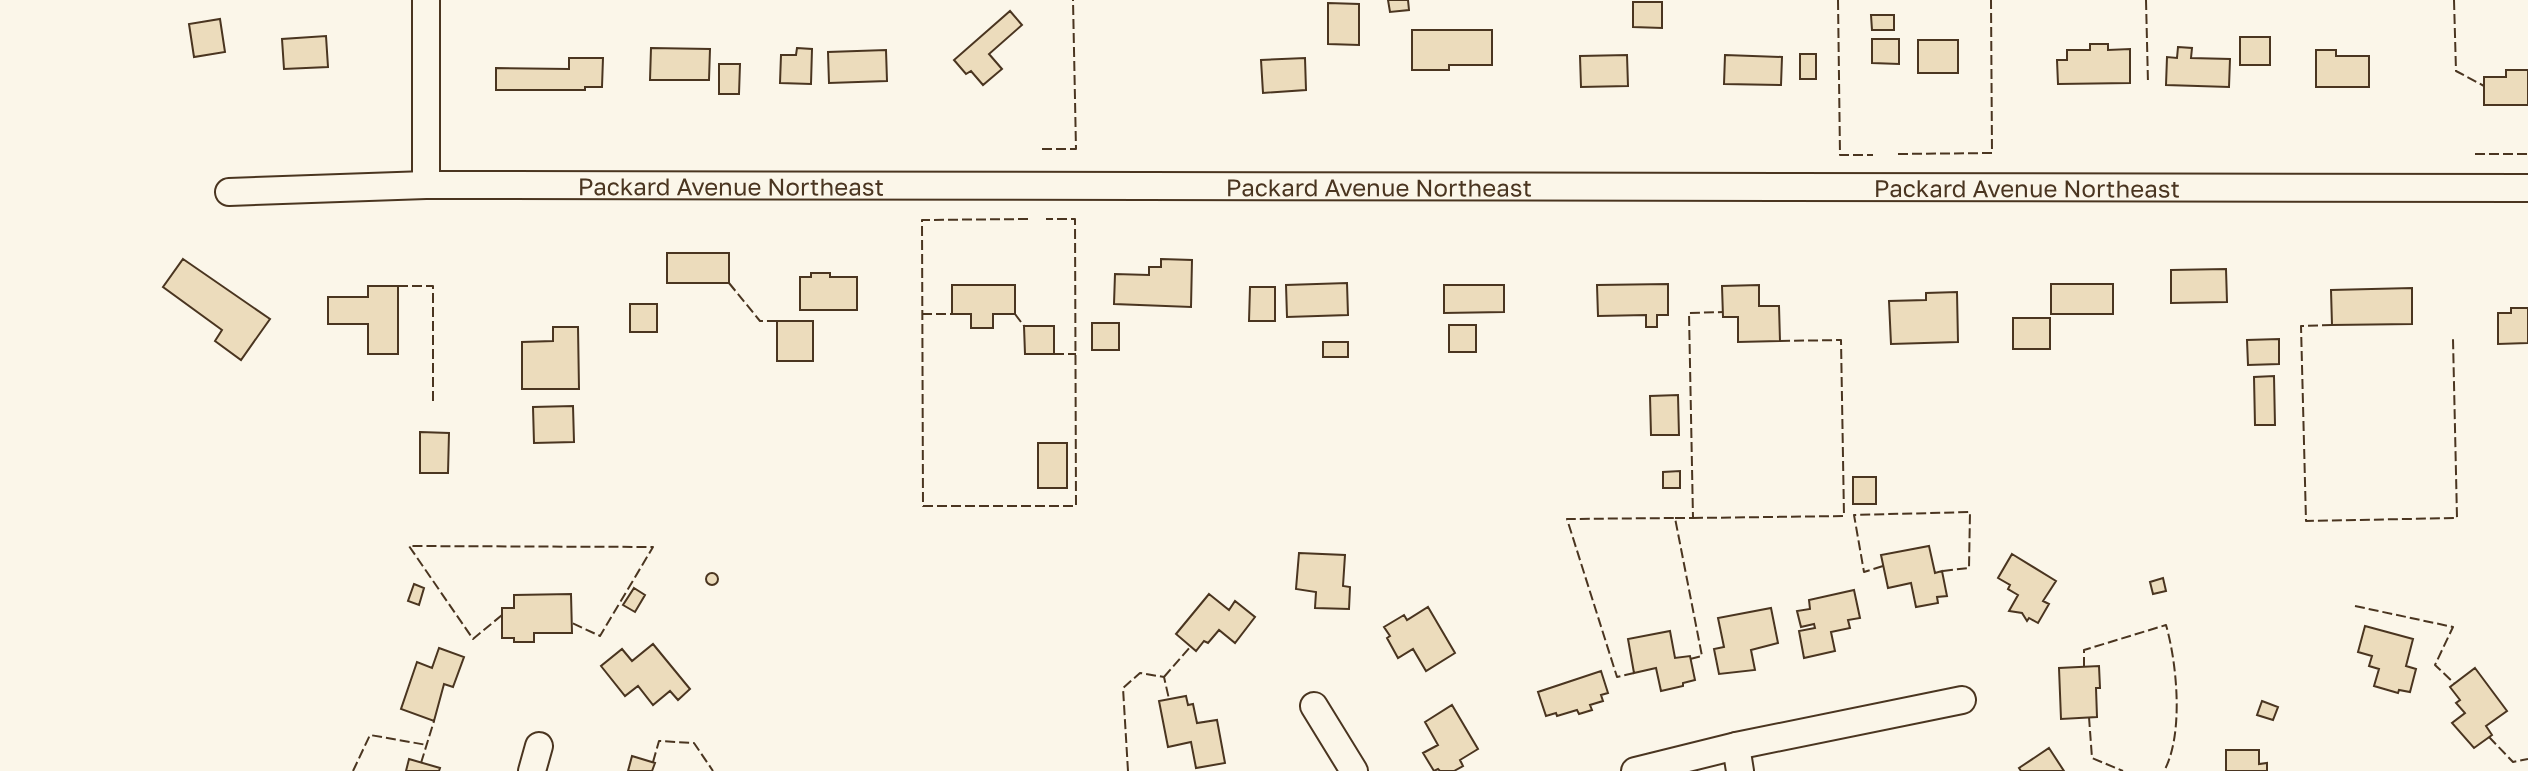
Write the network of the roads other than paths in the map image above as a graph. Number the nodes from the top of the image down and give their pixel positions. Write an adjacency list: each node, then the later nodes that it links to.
1 (426, 0): 2 (street)
2 (426, 185): 3 (street, Packard Avenue Northeast); 4 (street, Packard Avenue Northeast)
3 (2528, 188)
4 (229, 192)
5 (1962, 700): 7 (street)
6 (1314, 706): 8 (street)
7 (1738, 759): 9 (street)
8 (1354, 771)
9 (1635, 771)

